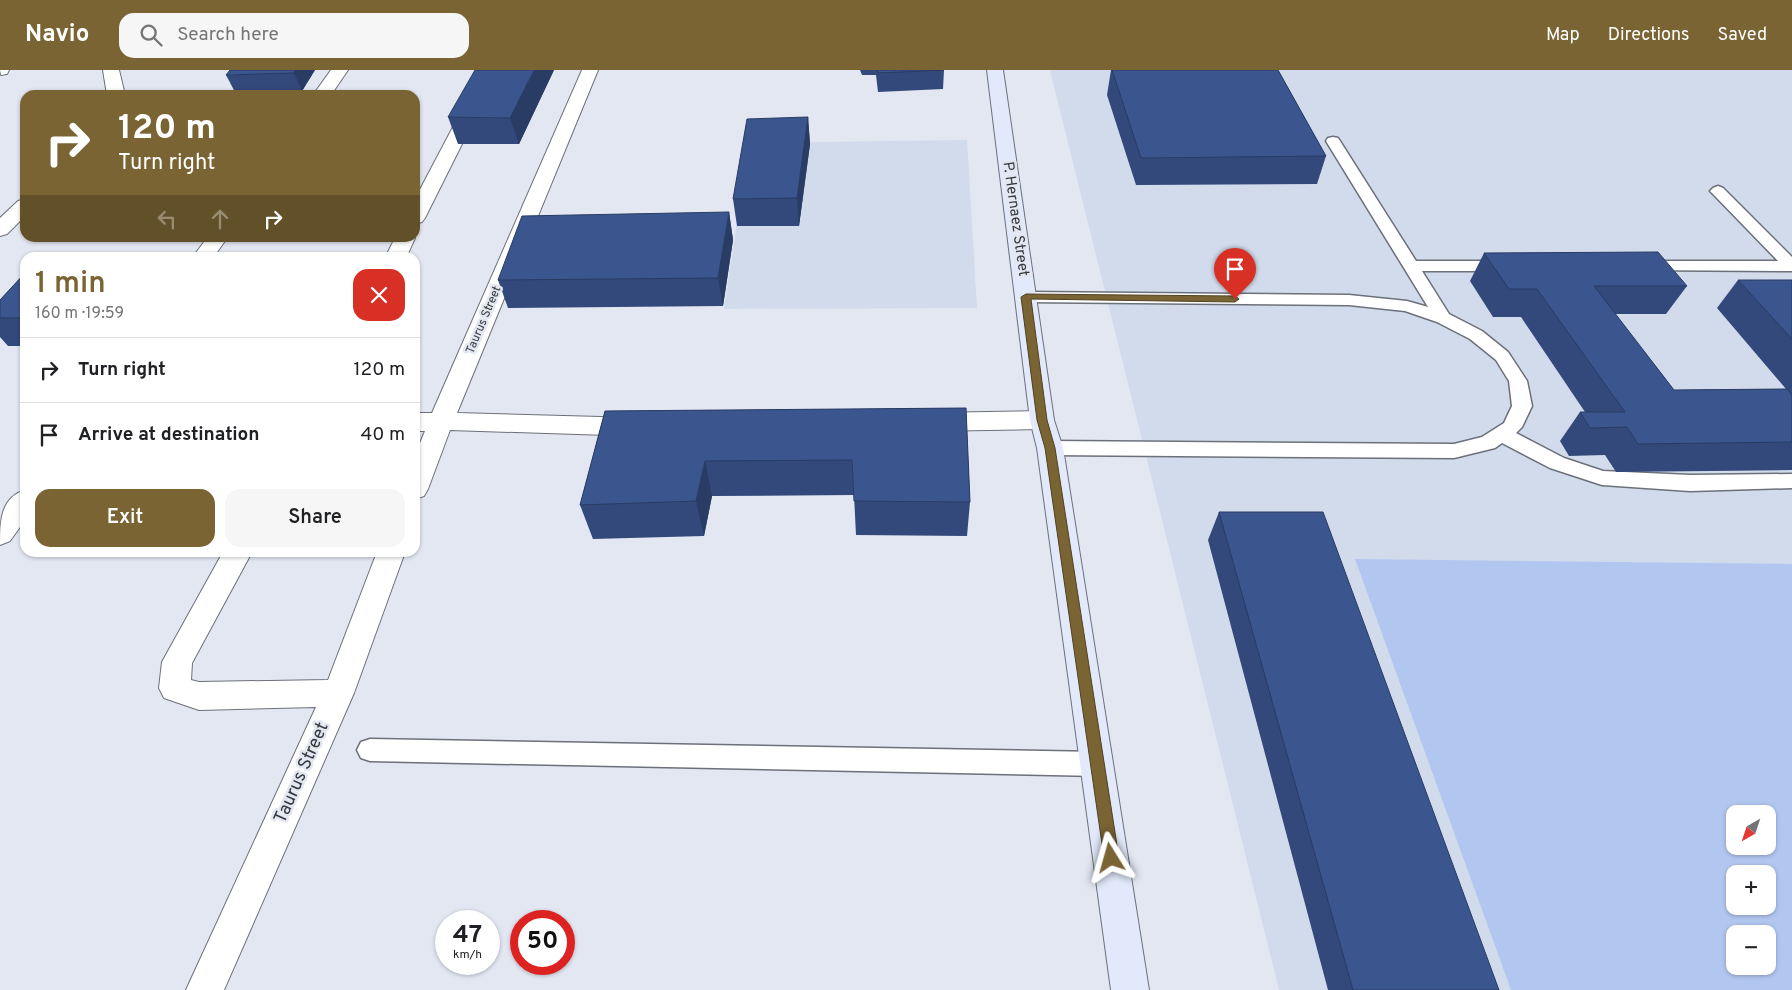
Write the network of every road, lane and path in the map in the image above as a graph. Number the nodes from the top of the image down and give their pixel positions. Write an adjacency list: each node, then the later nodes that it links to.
1 (111, 70): 6 (street)
2 (340, 70): 7 (street)
3 (490, 70): 10 (street)
4 (590, 70): 21 (street, Taurus Street)
5 (995, 70): 17 (main road, P. Hernaez Street)
6 (115, 90)
7 (326, 90)
8 (1333, 141): 14 (lane)
9 (1718, 192): 13 (lane)
10 (420, 208)
11 (20, 210): 12 (street)
12 (0, 230)
13 (1790, 263): 16 (lane)
14 (1411, 266): 15 (lane); 18 (lane)
15 (1518, 266)
16 (1626, 266)
17 (1026, 297): 18 (lane); 19 (main road, P. Hernaez Street)
18 (1443, 318): 24 (lane)
19 (1042, 420): 22 (street); 25 (main road, P. Hernaez Street)
20 (420, 422): 21 (street)
21 (440, 423): 23 (street); 26 (street, Taurus Street)
22 (904, 423)
23 (662, 427)
24 (1502, 434): 25 (lane); 27 (lane)
25 (1050, 448): 34 (main road, P. Hernaez Street)
26 (420, 476)
27 (1792, 481)
28 (20, 507): 29 (street)
29 (0, 534)
30 (235, 557): 32 (street)
31 (389, 557): 32 (street, Taurus Street)
32 (338, 693): 35 (street, Taurus Street)
33 (370, 750): 34 (lane)
34 (1098, 764): 36 (main road, P. Hernaez Street)
35 (204, 990)
36 (1130, 990)

